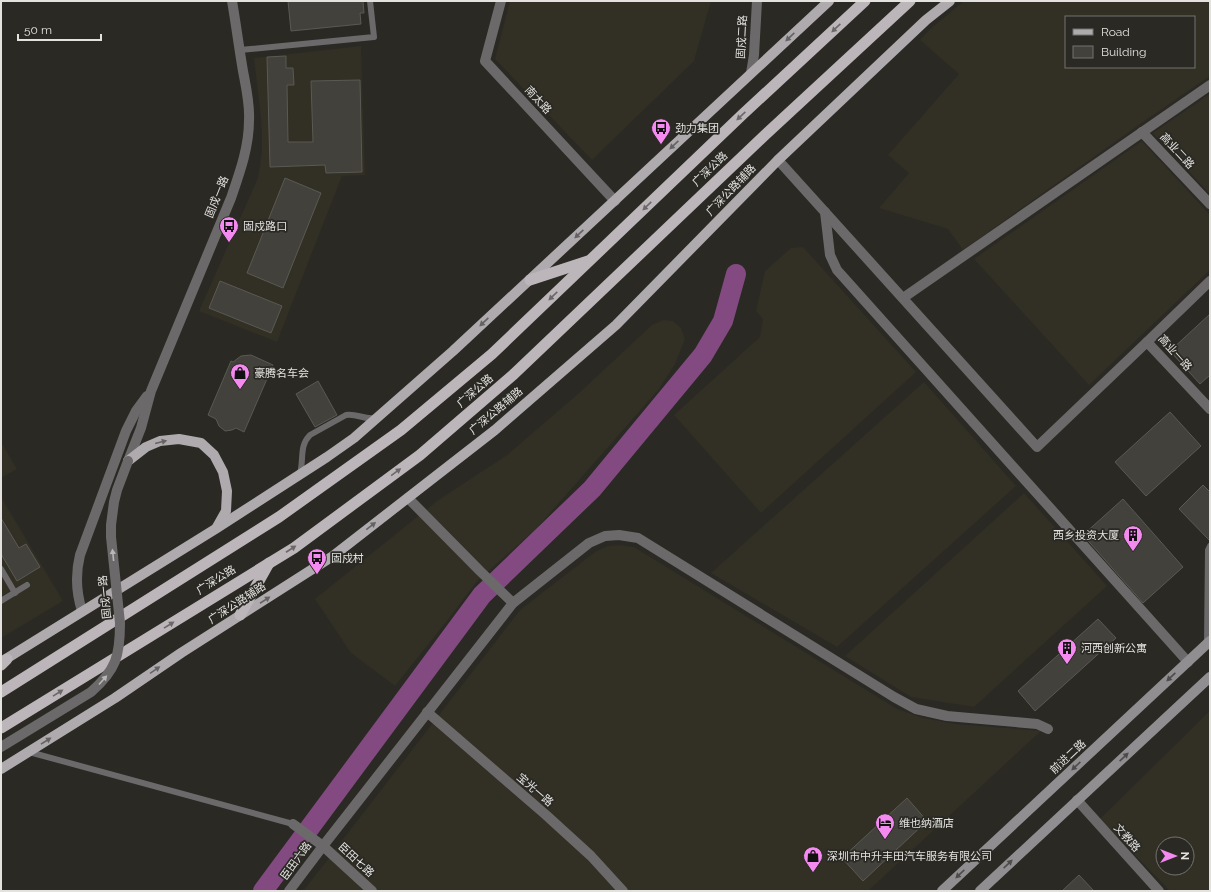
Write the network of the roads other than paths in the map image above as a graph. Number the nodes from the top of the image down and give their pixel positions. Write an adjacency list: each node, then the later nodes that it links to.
1 (232, 1): 9 (street, 固戍一路)
2 (370, 1): 9 (lane)
3 (501, 1): 14 (street, 南太路)
4 (757, 1): 10 (street, 固戍二路)
5 (829, 1): 10 (main road, one-way to 10)
6 (865, 1): 17 (highway, 广深公路, one-way to 17)
7 (910, 1): 30 (highway, 广深公路, one-way to 7)
8 (950, 1): 13 (main road, 广深公路辅路)
9 (240, 50): 22 (street, 固戍一路)
10 (751, 73): 14 (main road, one-way to 14)
11 (1210, 85): 12 (street)
12 (1142, 132): 15 (street, 高业二路); 20 (street)
13 (778, 160): 16 (street); 27 (main road, 广深公路辅路)
14 (614, 201): 18 (main road, one-way to 18)
15 (1210, 204)
16 (825, 212): 20 (street); 40 (street)
17 (590, 260): 18 (highway); 42 (highway, 广深公路, one-way to 42)
18 (530, 280): 24 (main road, one-way to 24)
19 (1210, 281): 21 (street, 高业一路)
20 (903, 298): 21 (street)
21 (1147, 342): 23 (street, 高业一路)
22 (150, 391): 25 (street, 固戍一路); 36 (street, 固戍一路)
23 (1210, 409)
24 (379, 417): 26 (main road); 26 (lane)
25 (128, 461): 28 (main road, one-way to 28); 46 (street, 固戍一路, one-way to 25, bridge)
26 (300, 475): 28 (main road)
27 (408, 498): 35 (street); 37 (main road, 广深公路辅路, one-way to 27)
28 (217, 528): 36 (main road)
29 (1210, 546): 38 (lane)
30 (270, 563): 37 (highway); 44 (highway, 广深公路, one-way to 30)
31 (1, 569): 33 (lane)
32 (27, 585): 33 (lane)
33 (15, 593): 34 (lane)
34 (1, 601)
35 (513, 603): 43 (street, 臣田六路); 45 (street, 臣田六路)
36 (82, 611): 39 (main road)
37 (240, 615): 47 (main road, 广深公路辅路, one-way to 37)
38 (1209, 643): 40 (main road, 前进二路)
39 (3, 662)
40 (1188, 662): 55 (main road, 前进二路, one-way to 55)
41 (1210, 677): 49 (main road, one-way to 41)
42 (1, 692)
43 (427, 712): 51 (street, 臣田六路); 54 (street, 宝光一路)
44 (1, 728)
45 (1048, 729)
46 (1, 747)
47 (28, 752): 48 (main road, 广深公路辅路); 50 (lane)
48 (1, 768)
49 (1077, 800): 56 (main road, one-way to 49); 57 (street, 文教路)
50 (293, 824): 51 (street, 臣田七路)
51 (323, 846): 52 (street, 臣田六路); 53 (street, 臣田七路)
52 (289, 891)
53 (372, 891)
54 (623, 891)
55 (942, 891)
56 (980, 891)
57 (1159, 891)

